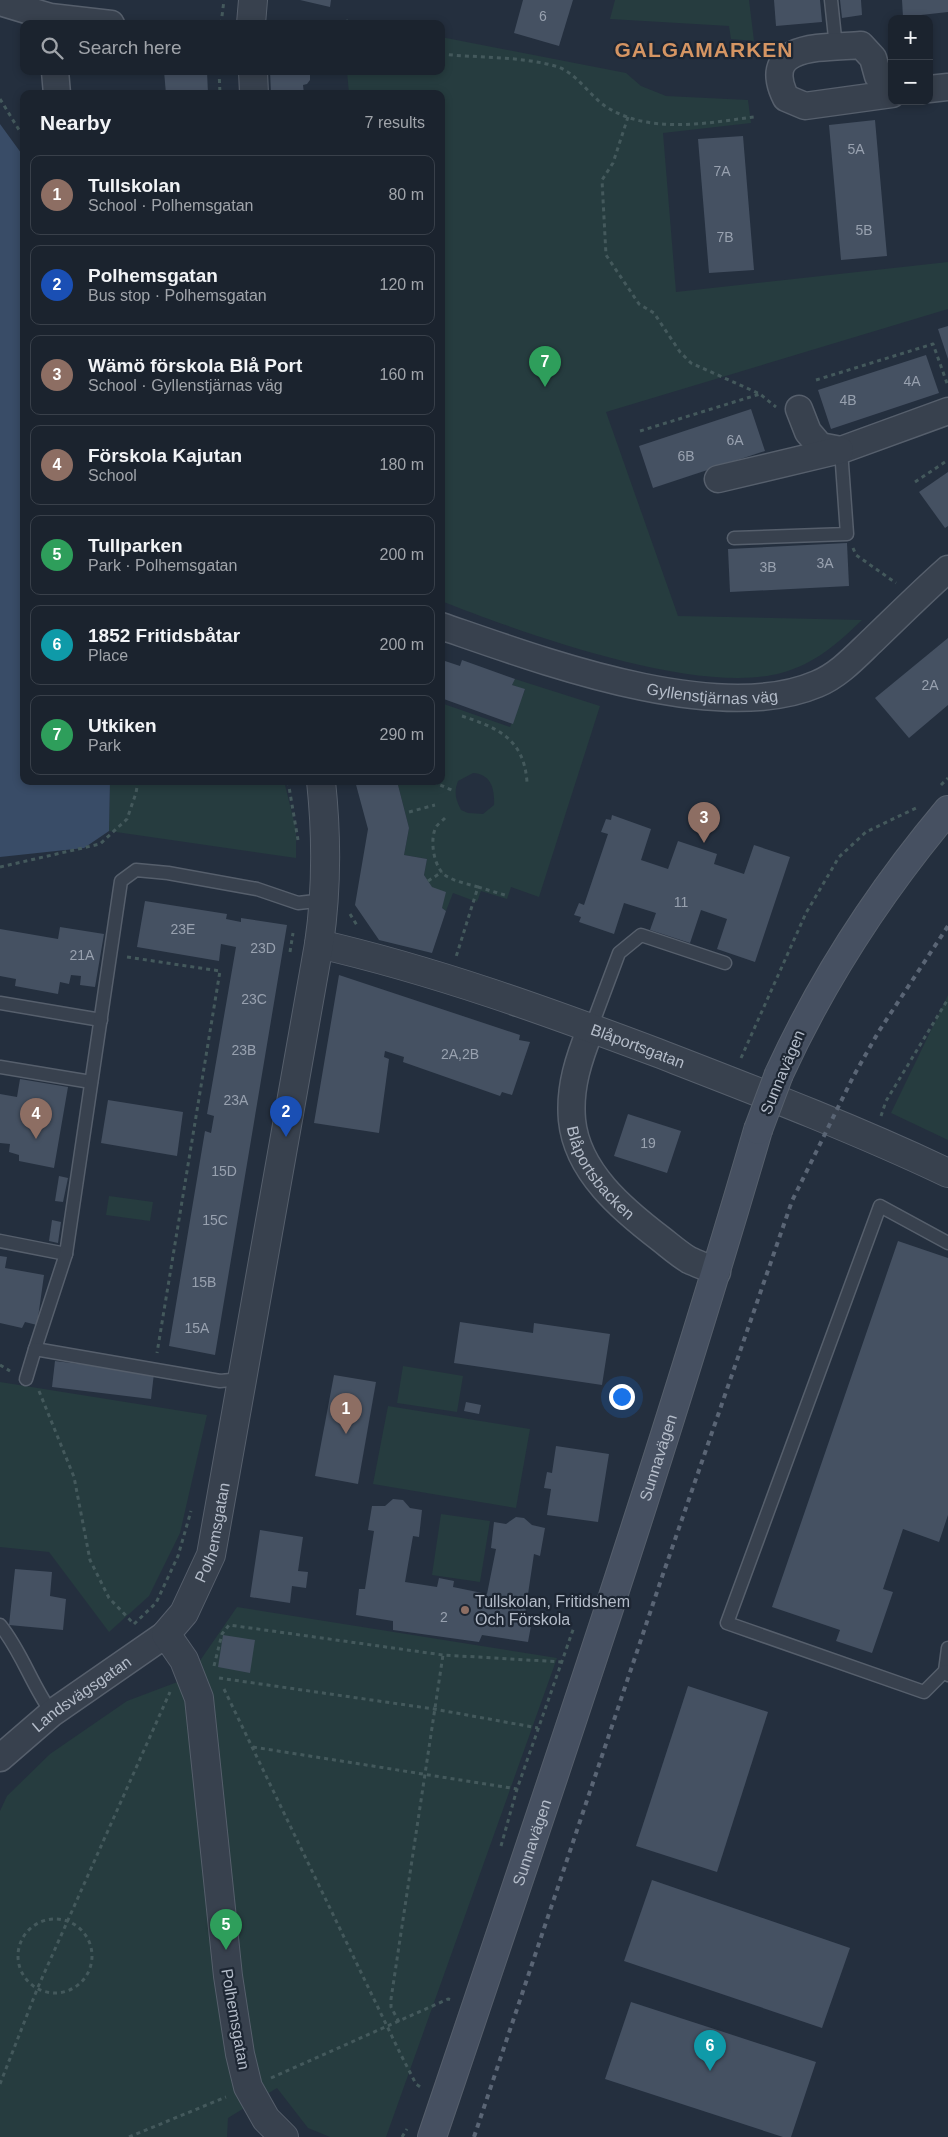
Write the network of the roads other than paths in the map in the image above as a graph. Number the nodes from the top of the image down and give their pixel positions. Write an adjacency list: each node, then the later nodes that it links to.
1 (253, 0): 5 (street)
2 (831, 0): 6 (lane)
3 (0, 2): 4 (street)
4 (47, 20)
5 (251, 20)
6 (836, 47): 10 (street); 14 (street)
7 (56, 75): 12 (street)
8 (253, 75): 13 (street)
9 (948, 87): 11 (street)
10 (888, 88)
11 (933, 89)
12 (57, 90)
13 (254, 90)
14 (888, 94)
15 (799, 409): 17 (street)
16 (948, 411): 17 (street)
17 (841, 450): 18 (street); 19 (lane)
18 (718, 479)
19 (734, 538)
20 (948, 570): 21 (street, Gyllenstjärnas väg)
21 (445, 627)
22 (322, 785): 24 (street, Polhemsgatan)
23 (935, 807): 36 (main road, Sunnavägen, bridge)
24 (326, 900): 25 (street, Polhemsgatan); 28 (lane)
25 (319, 944): 29 (street, Blåportsgatan); 39 (street, Polhemsgatan)
26 (725, 964): 29 (lane)
27 (0, 1003): 28 (lane)
28 (101, 1020): 31 (lane)
29 (591, 1028): 32 (street, Blåportsgatan); 36 (street, Blåportsbacken)
30 (0, 1067): 31 (lane)
31 (91, 1082): 35 (lane)
32 (948, 1174)
33 (0, 1241): 35 (lane)
34 (948, 1243): 43 (lane)
35 (66, 1254): 37 (lane)
36 (717, 1272): 46 (main road, Sunnavägen)
37 (35, 1350): 38 (lane); 39 (lane)
38 (26, 1379)
39 (242, 1379): 41 (street, Polhemsgatan)
40 (0, 1625): 44 (lane)
41 (166, 1634): 44 (street, Landsvägsgatan); 47 (street, Polhemsgatan)
42 (948, 1648): 43 (lane)
43 (947, 1673)
44 (52, 1713): 45 (street, Landsvägsgatan)
45 (0, 1758)
46 (421, 2131)
47 (284, 2137)

